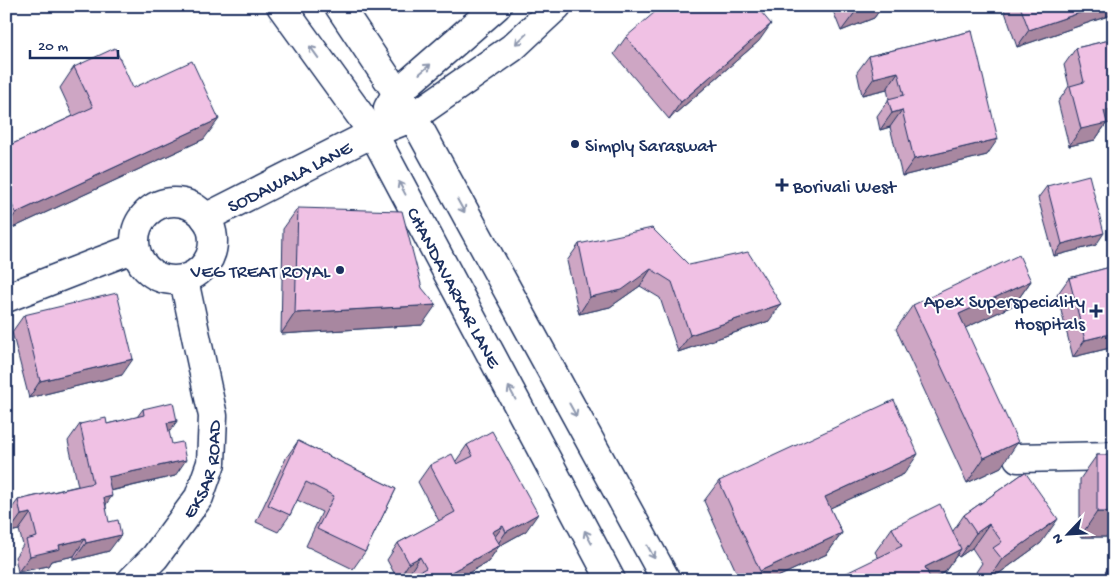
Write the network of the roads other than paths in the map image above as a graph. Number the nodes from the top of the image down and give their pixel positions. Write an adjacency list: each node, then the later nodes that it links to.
1 (281, 6): 7 (street, CHANDAVARKAR LANE, one-way to 1)
2 (339, 6): 5 (street)
3 (497, 6): 5 (street, one-way to 3)
4 (557, 6): 6 (street, SODAWALA LANE, one-way to 6)
5 (397, 93): 6 (street); 7 (street)
6 (412, 117): 7 (street, SODAWALA LANE); 16 (street, one-way to 16)
7 (373, 133): 8 (street, SODAWALA LANE); 15 (street, CHANDAVARKAR LANE, one-way to 7)
8 (205, 218): 9 (street); 10 (street)
9 (135, 248): 10 (street); 11 (street)
10 (184, 280): 14 (street, EKSAR ROAD)
11 (6, 298)
12 (1114, 456): 13 (street)
13 (1018, 458)
14 (132, 580)
15 (611, 580)
16 (666, 580)

